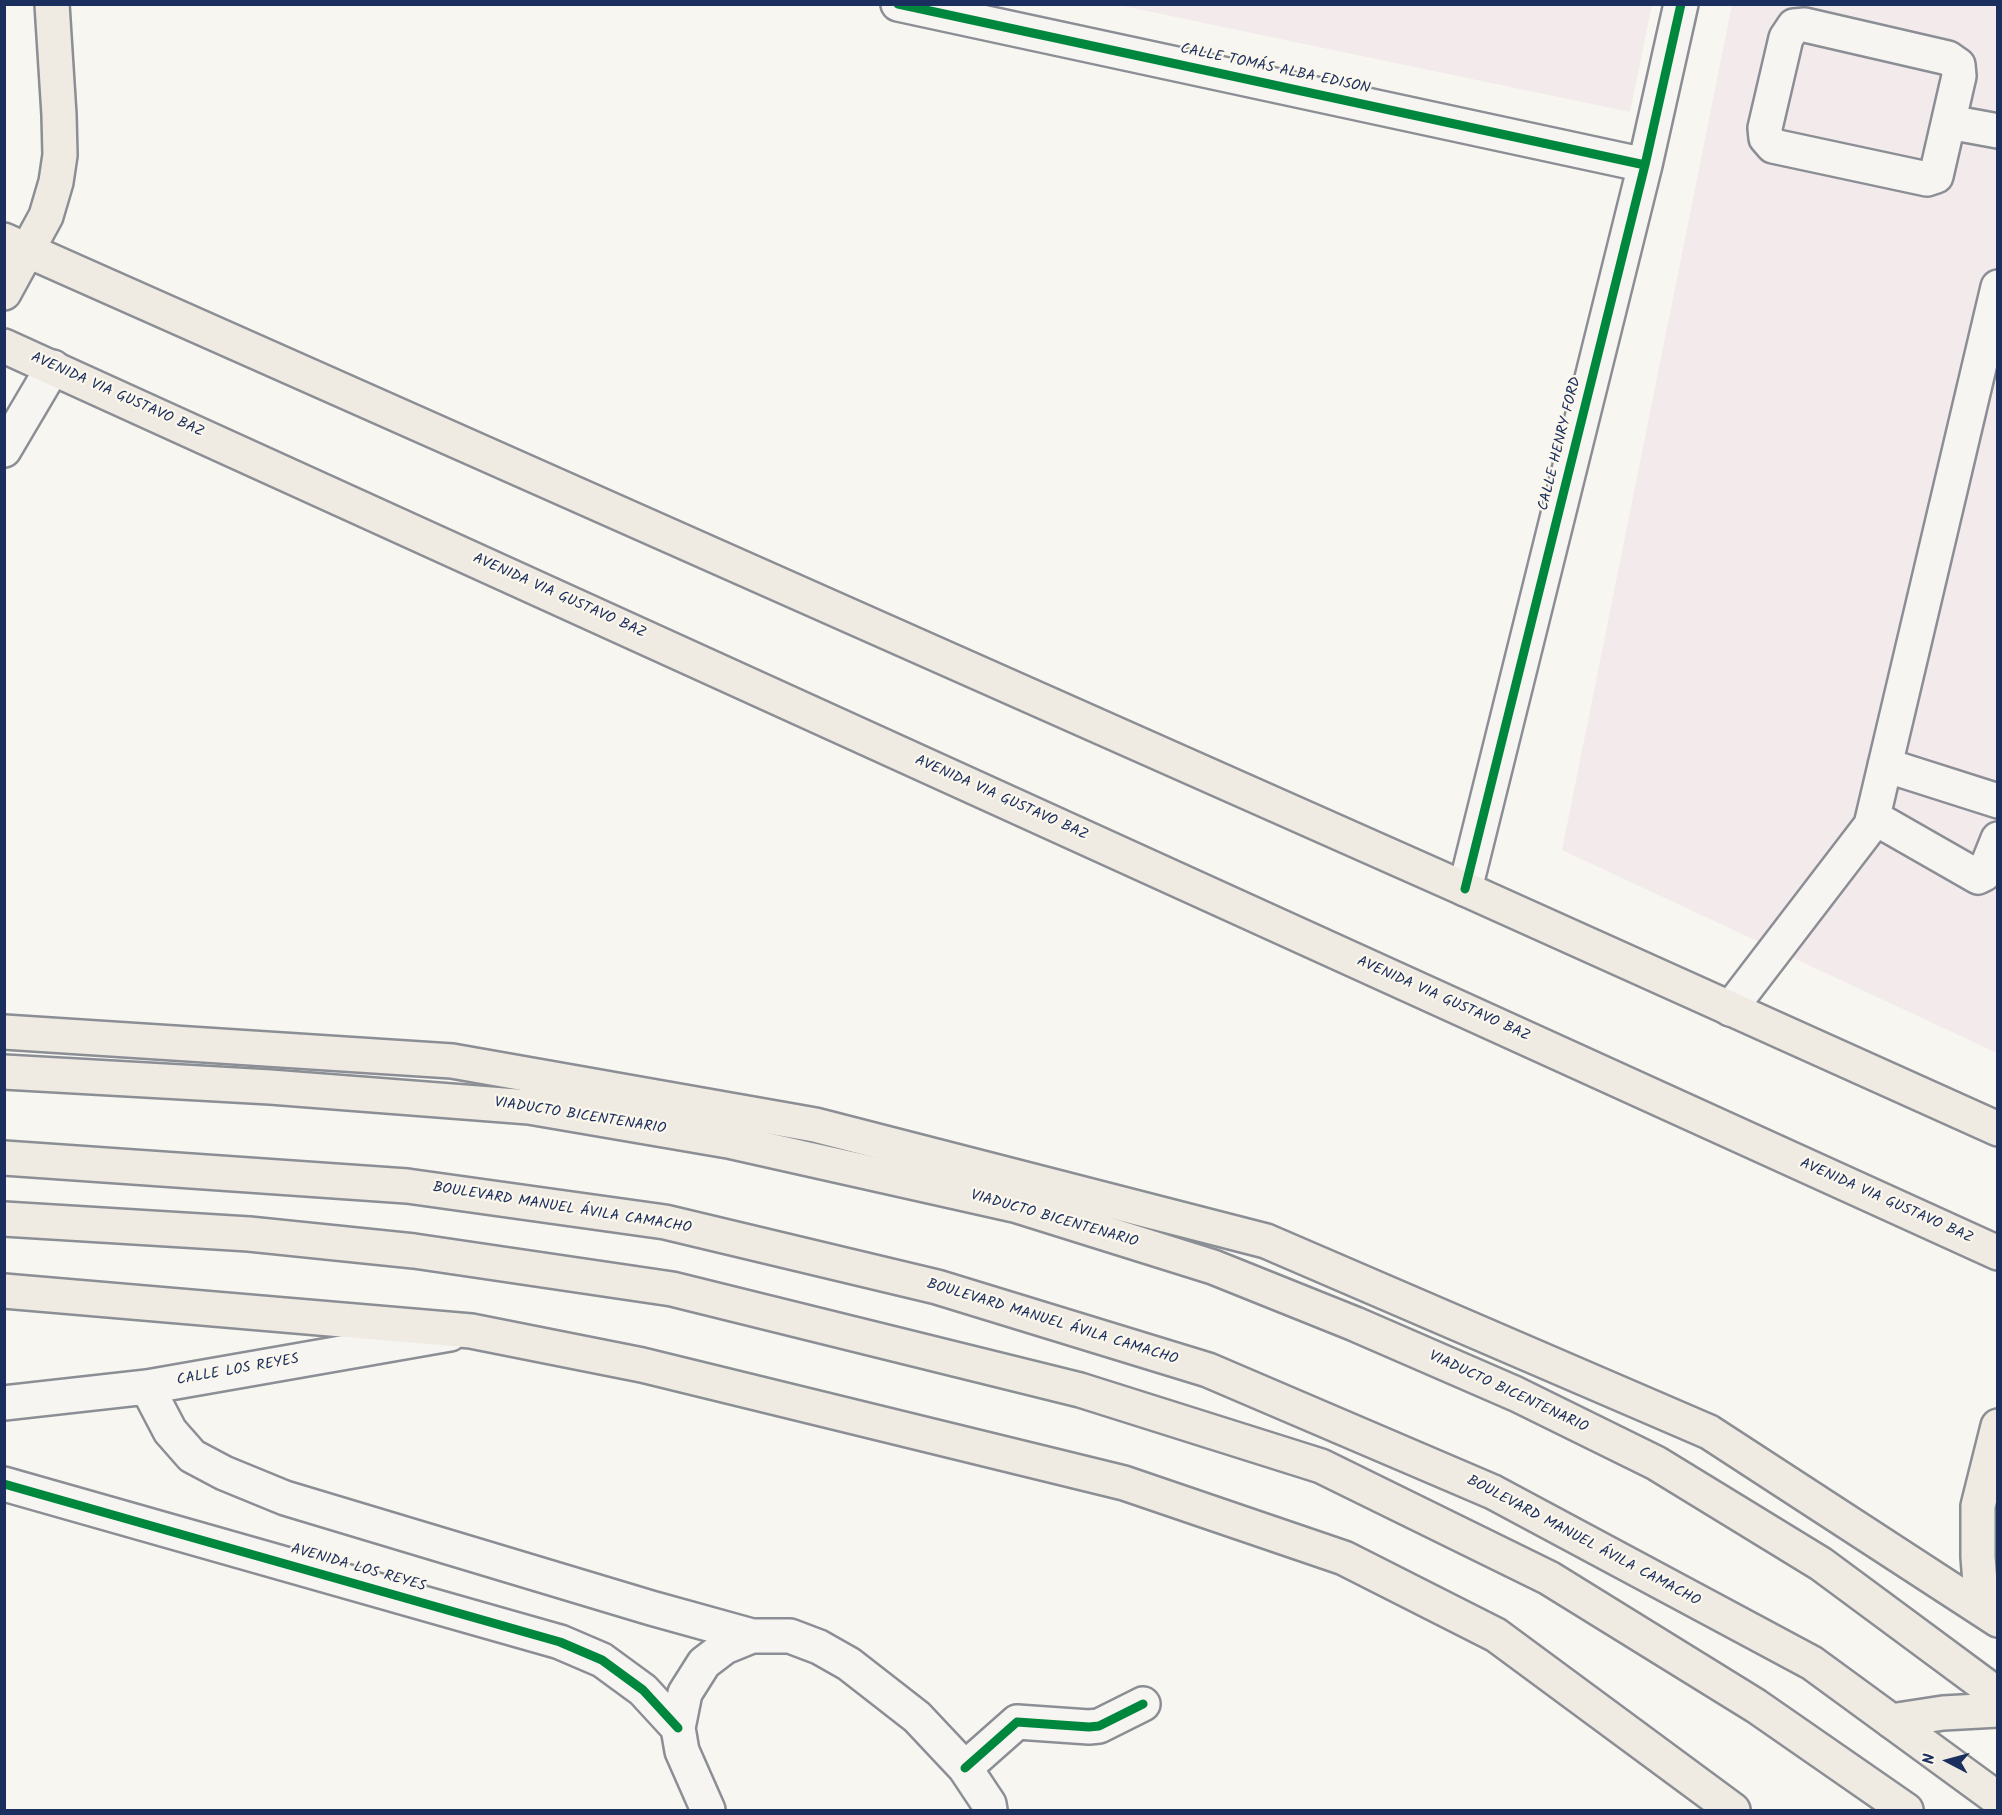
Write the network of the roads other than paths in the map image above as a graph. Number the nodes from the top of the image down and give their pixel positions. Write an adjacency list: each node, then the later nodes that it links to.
1 (52, 4): 7 (main road)
2 (898, 4): 6 (street, CALLE TOMÁS ALBA EDISON)
3 (1681, 4): 6 (street, CALLE HENRY FORD)
4 (1949, 122): 4 (street); 5 (street)
5 (1998, 131)
6 (1645, 165): 17 (street, CALLE HENRY FORD)
7 (16, 246): 9 (main road); 17 (main road)
8 (1998, 286): 13 (street)
9 (4, 293)
10 (4, 346): 11 (main road, AVENIDA VIA GUSTAVO BAZ)
11 (53, 367): 12 (street); 24 (main road, AVENIDA VIA GUSTAVO BAZ)
12 (4, 450)
13 (1885, 765): 14 (street); 15 (street)
14 (1998, 801)
15 (1873, 817): 16 (street); 18 (street)
16 (1998, 839)
17 (1466, 889): 18 (main road)
18 (1730, 1009): 21 (main road)
19 (4, 1032): 31 (main road)
20 (4, 1072): 33 (main road, VIADUCTO BICENTENARIO)
21 (1998, 1129)
22 (4, 1158): 36 (main road, BOULEVARD MANUEL ÁVILA CAMACHO)
23 (4, 1219): 44 (main road)
24 (1998, 1252)
25 (4, 1292): 26 (main road)
26 (471, 1330): 27 (street, CALLE LOS REYES); 39 (main road)
27 (147, 1387): 28 (street, CALLE LOS REYES); 32 (street)
28 (4, 1403)
29 (1997, 1426): 31 (main road)
30 (4, 1484): 37 (street, AVENIDA LOS REYES)
31 (1990, 1614)
32 (752, 1636): 37 (street); 38 (street)
33 (1998, 1695)
34 (1143, 1704): 38 (street)
35 (1998, 1710): 36 (main road)
36 (1891, 1721): 40 (main road, BOULEVARD MANUEL ÁVILA CAMACHO)
37 (678, 1728): 42 (street)
38 (965, 1768): 41 (street)
39 (1698, 1796): 43 (main road)
40 (1998, 1799)
41 (991, 1808)
42 (708, 1810)
43 (1733, 1810)
44 (1906, 1810)

